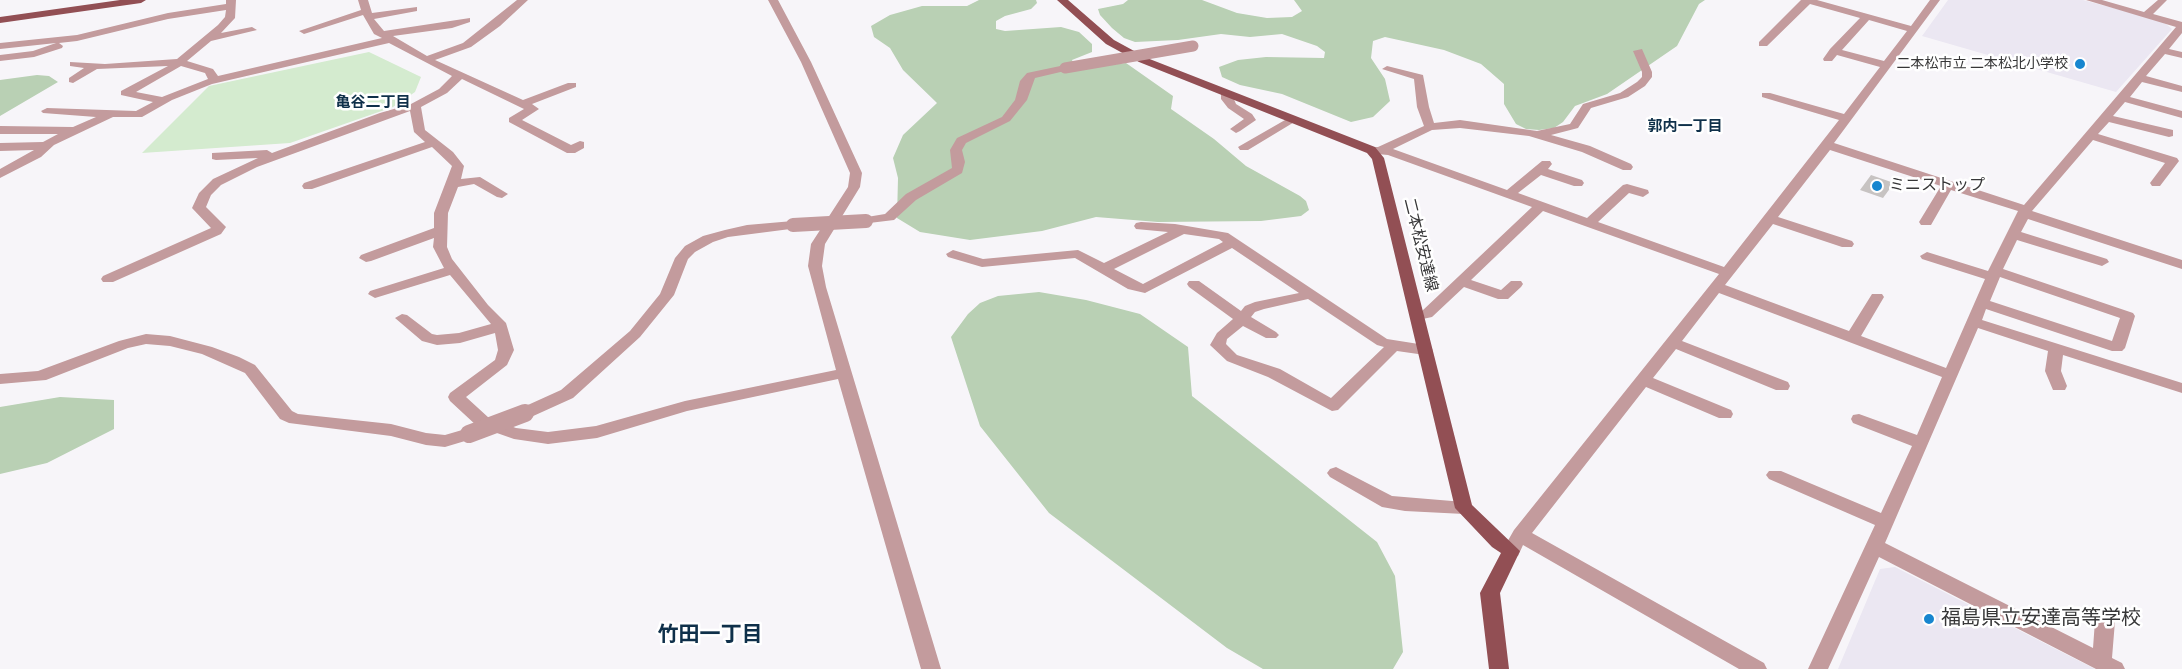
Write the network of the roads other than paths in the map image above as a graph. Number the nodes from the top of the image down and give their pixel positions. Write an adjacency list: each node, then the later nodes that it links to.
1 (141, 0): 9 (main road)
2 (363, 0): 13 (street)
3 (523, 0): 32 (street)
4 (774, 0): 124 (street)
5 (1062, 0): 44 (main road)
6 (1807, 0): 15 (street); 25 (street)
7 (1935, 0): 18 (street)
8 (2091, 0): 14 (street)
9 (123, 1): 16 (main road)
10 (2163, 1): 14 (street)
11 (230, 3): 23 (street); 24 (street)
12 (414, 9): 13 (street)
13 (368, 14): 21 (street); 22 (street)
14 (2146, 15): 19 (street)
15 (1866, 17): 18 (street); 35 (street)
16 (0, 20)
17 (466, 20): 22 (street)
18 (1912, 29): 35 (street)
19 (2181, 29): 28 (street)
20 (252, 30): 24 (street)
21 (304, 30)
22 (385, 37): 32 (street); 41 (street)
23 (77, 38): 26 (street); 31 (street)
24 (208, 38): 33 (street)
25 (1762, 44)
26 (0, 45)
27 (1193, 46): 126 (street, bridge)
28 (2162, 50): 30 (street); 39 (street)
29 (1638, 51): 61 (street)
30 (2182, 55)
31 (0, 58)
32 (426, 60): 38 (street)
33 (179, 62): 36 (street); 41 (street); 47 (street)
34 (74, 64): 36 (street)
35 (1886, 65): 55 (street)
36 (94, 66): 40 (street)
37 (1387, 69): 56 (street)
38 (458, 75): 48 (street); 49 (street)
39 (2140, 78): 43 (street); 46 (street)
40 (73, 80)
41 (214, 80): 47 (street)
42 (572, 85): 48 (street)
43 (2182, 89)
44 (1227, 94): 54 (main road); 57 (street)
45 (1766, 95): 55 (street)
46 (2123, 98): 52 (street); 53 (street)
47 (163, 100): 51 (street)
48 (524, 103): 64 (street)
49 (416, 106): 63 (street); 70 (street)
50 (47, 111): 51 (street)
51 (114, 113): 59 (street)
52 (2182, 115)
53 (2106, 118): 60 (street); 62 (street)
54 (1292, 119): 68 (street); 69 (main road)
55 (1847, 119): 65 (street)
56 (1430, 127): 61 (street); 69 (street)
57 (1236, 129)
58 (0, 130): 59 (street)
59 (74, 130): 66 (street)
60 (2169, 133)
61 (1530, 134): 73 (street)
62 (2090, 135): 77 (street); 85 (street)
63 (432, 143): 78 (street); 80 (street)
64 (580, 145)
65 (1827, 145): 75 (street); 86 (street)
66 (45, 146): 67 (street); 74 (street)
67 (0, 147)
68 (1244, 147)
69 (1376, 150): 83 (street); 113 (main road, 二本松安達線)
70 (280, 154): 71 (street); 104 (street)
71 (216, 156)
72 (1933, 163): 75 (street)
73 (1627, 167)
74 (0, 174)
75 (1929, 178): 79 (street)
76 (1578, 183): 83 (street)
77 (2156, 183)
78 (453, 184): 82 (street); 91 (street)
79 (1947, 184): 85 (street); 87 (street)
80 (308, 186)
81 (1643, 193): 88 (street)
82 (502, 194)
83 (1510, 194): 84 (street)
84 (1541, 206): 88 (street); 105 (street)
85 (2026, 211): 92 (street); 99 (street)
86 (1769, 218): 94 (street); 102 (street)
87 (1926, 222)
88 (1589, 223): 102 (street)
89 (1141, 226): 90 (street)
90 (1182, 229): 93 (street); 100 (street)
91 (439, 231): 97 (street); 101 (street)
92 (2013, 234): 98 (street); 103 (street)
93 (1232, 243): 100 (street); 110 (street)
94 (1847, 244)
95 (953, 254): 100 (street)
96 (1927, 256): 103 (street)
97 (366, 258)
98 (2102, 262)
99 (2182, 265)
100 (1104, 269)
101 (453, 270): 109 (street); 117 (street)
102 (1726, 272): 108 (street)
103 (1994, 274): 112 (street); 112 (street)
104 (108, 279)
105 (1462, 281): 107 (street); 113 (street)
106 (1194, 284): 115 (street)
107 (1516, 284)
108 (1716, 287): 119 (street); 120 (street)
109 (375, 294)
110 (1309, 295): 115 (street); 121 (street)
111 (1877, 297): 119 (street)
112 (1982, 303): 116 (street)
113 (1418, 316): 123 (main road, 二本松安達線)
114 (402, 318): 117 (street)
115 (1241, 318): 118 (street); 121 (street)
116 (1973, 322): 122 (street); 125 (street)
117 (501, 326): 124 (street)
118 (1271, 335)
119 (1852, 338): 125 (street)
120 (1672, 342): 127 (street); 128 (street)
121 (1394, 346): 123 (street)
122 (2056, 348): 129 (street); 130 (street)
123 (1425, 350): 136 (main road, 二本松安達線)
124 (845, 374): 142 (street)
125 (1951, 375): 133 (street)
126 (0, 379)
127 (1643, 380): 131 (street); 138 (street)
128 (1782, 386)
129 (2059, 386)
130 (2182, 388)
131 (1725, 414)
132 (1859, 419): 133 (street)
133 (1922, 443): 137 (street)
134 (1336, 473): 136 (street)
135 (1775, 475): 137 (street)
136 (1464, 508): 138 (main road)
137 (1885, 522): 139 (street)
138 (1516, 543): 143 (main road); 144 (street)
139 (1874, 546): 141 (street); 145 (street)
140 (2105, 621): 141 (street)
141 (2108, 666)
142 (931, 669)
143 (1499, 669)
144 (1757, 669)
145 (1818, 669)

